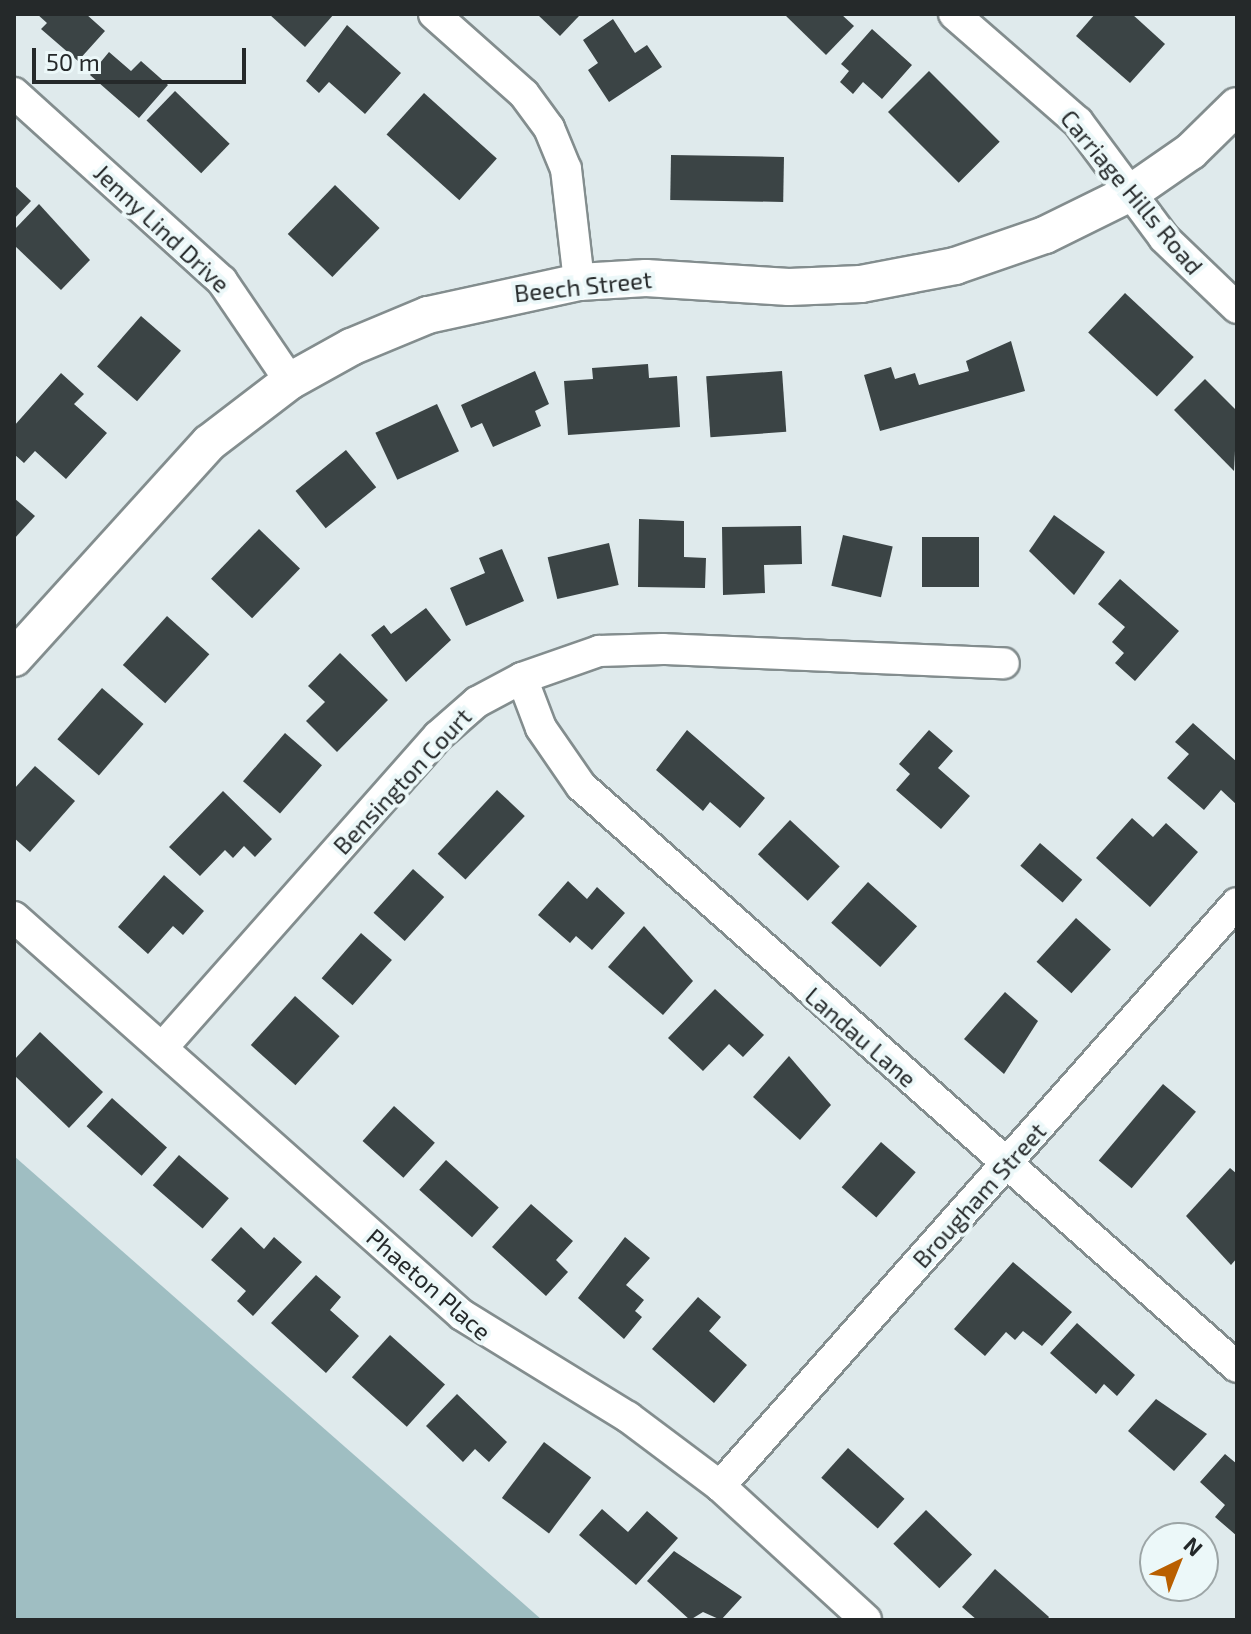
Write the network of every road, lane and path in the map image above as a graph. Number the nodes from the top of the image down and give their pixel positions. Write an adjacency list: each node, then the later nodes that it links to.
1 (434, 14): 6 (street)
2 (954, 14): 5 (street, Carriage Hills Road)
3 (14, 93): 8 (street, Jenny Lind Drive)
4 (1237, 106): 5 (street, Beech Street)
5 (1132, 192): 6 (street, Beech Street); 7 (street, Carriage Hills Road)
6 (579, 282): 8 (street, Beech Street)
7 (1237, 308)
8 (290, 381): 9 (street, Beech Street)
9 (14, 658)
10 (1004, 663): 11 (street, Bensington Court)
11 (522, 678): 14 (street, Bensington Court); 15 (street, Landau Lane)
12 (1237, 903): 15 (street, Brougham Street)
13 (14, 917): 14 (street, Phaeton Place)
14 (162, 1048): 17 (street, Phaeton Place)
15 (1007, 1165): 16 (street, Landau Lane); 17 (street, Brougham Street)
16 (1237, 1367)
17 (720, 1486): 18 (street, Phaeton Place)
18 (866, 1620)

